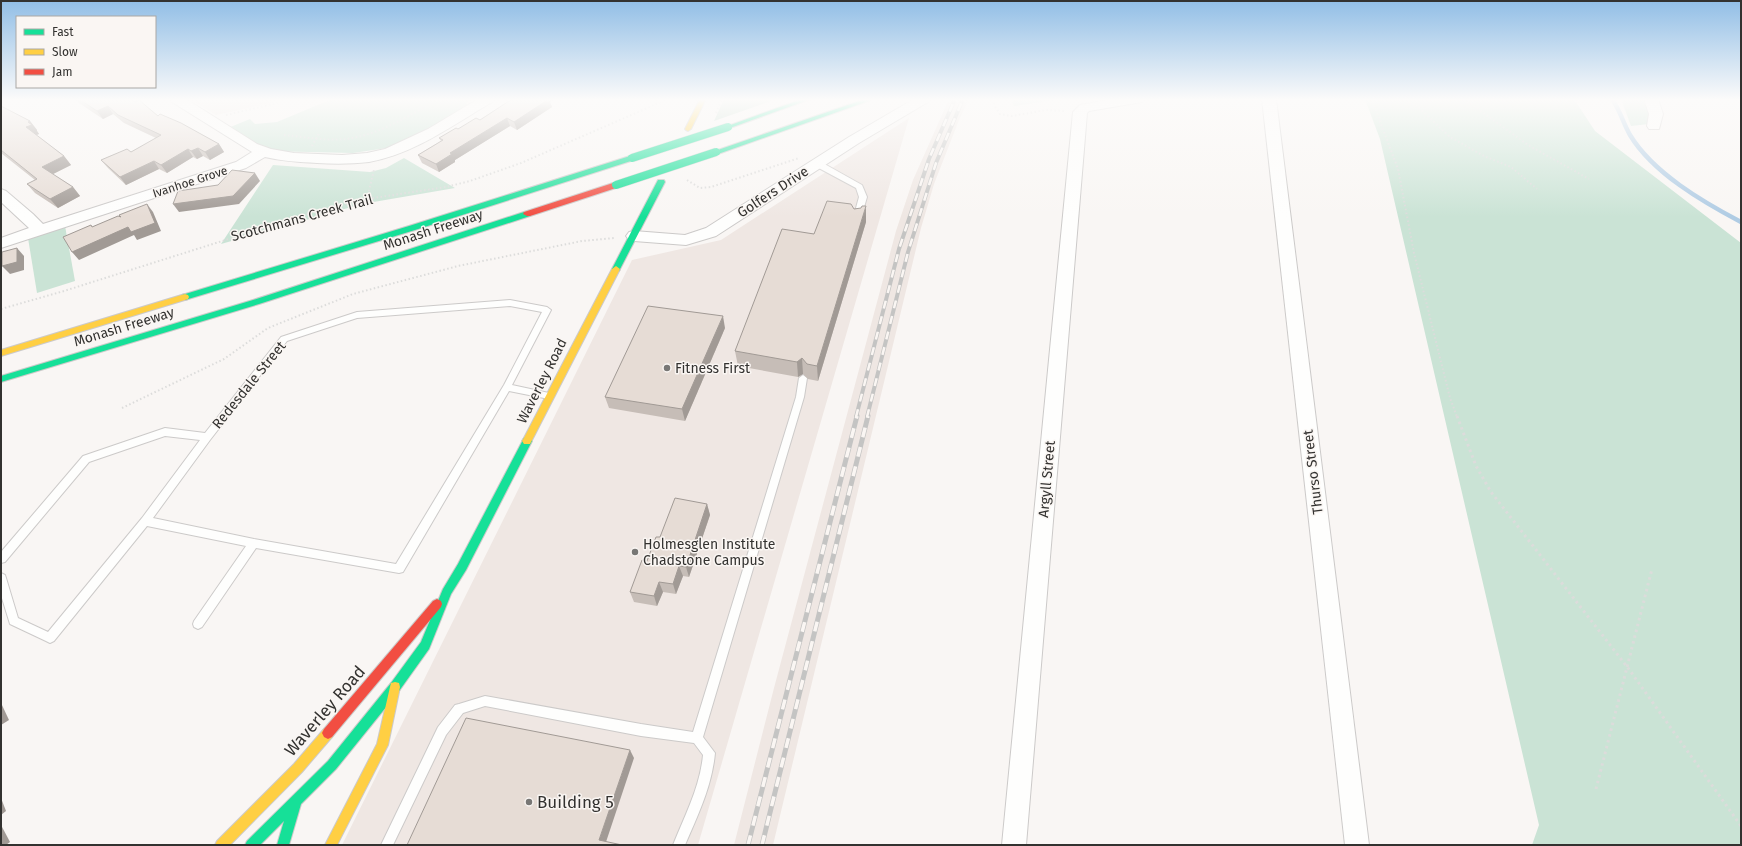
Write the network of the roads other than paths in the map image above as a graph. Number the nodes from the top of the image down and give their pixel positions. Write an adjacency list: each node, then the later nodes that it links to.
1 (240, 138): 8 (street)
2 (419, 138): 8 (street)
3 (692, 138): 16 (main road, Monash Freeway, bridge)
4 (756, 138): 18 (main road, Monash Freeway, bridge)
5 (857, 138): 9 (street, Golfers Drive)
6 (1078, 138): 38 (street, Argyll Street)
7 (1274, 138): 39 (street, Thurso Street)
8 (263, 152): 13 (street, Ivanhoe Grove)
9 (818, 164): 12 (lane); 14 (street, Golfers Drive)
10 (661, 182): 14 (main road, Waverley Road)
11 (1, 194): 13 (street)
12 (857, 221)
13 (40, 231): 15 (street, Ivanhoe Grove)
14 (634, 236): 20 (main road, Waverley Road)
15 (1, 243)
16 (1, 353)
17 (803, 378): 29 (lane)
18 (1, 379)
19 (507, 387): 20 (lane); 21 (lane, Redesdale Street); 23 (lane)
20 (549, 396): 26 (main road, Waverley Road)
21 (206, 437): 22 (lane, Redesdale Street); 24 (lane)
22 (144, 521): 23 (lane); 25 (lane, Redesdale Street)
23 (254, 543): 27 (lane)
24 (1, 559)
25 (1, 578)
26 (447, 592): 28 (main road, Waverley Road); 30 (main road, Waverley Road)
27 (198, 624)
28 (395, 686): 31 (main road, Waverley Road); 35 (main road)
29 (697, 738): 36 (lane); 37 (lane)
30 (307, 758): 31 (main road); 32 (main road, Waverley Road)
31 (294, 804): 33 (main road, Waverley Road); 34 (main road)
32 (220, 845)
33 (251, 845)
34 (284, 845)
35 (331, 845)
36 (387, 845)
37 (678, 845)
38 (1014, 845)
39 (1357, 845)

